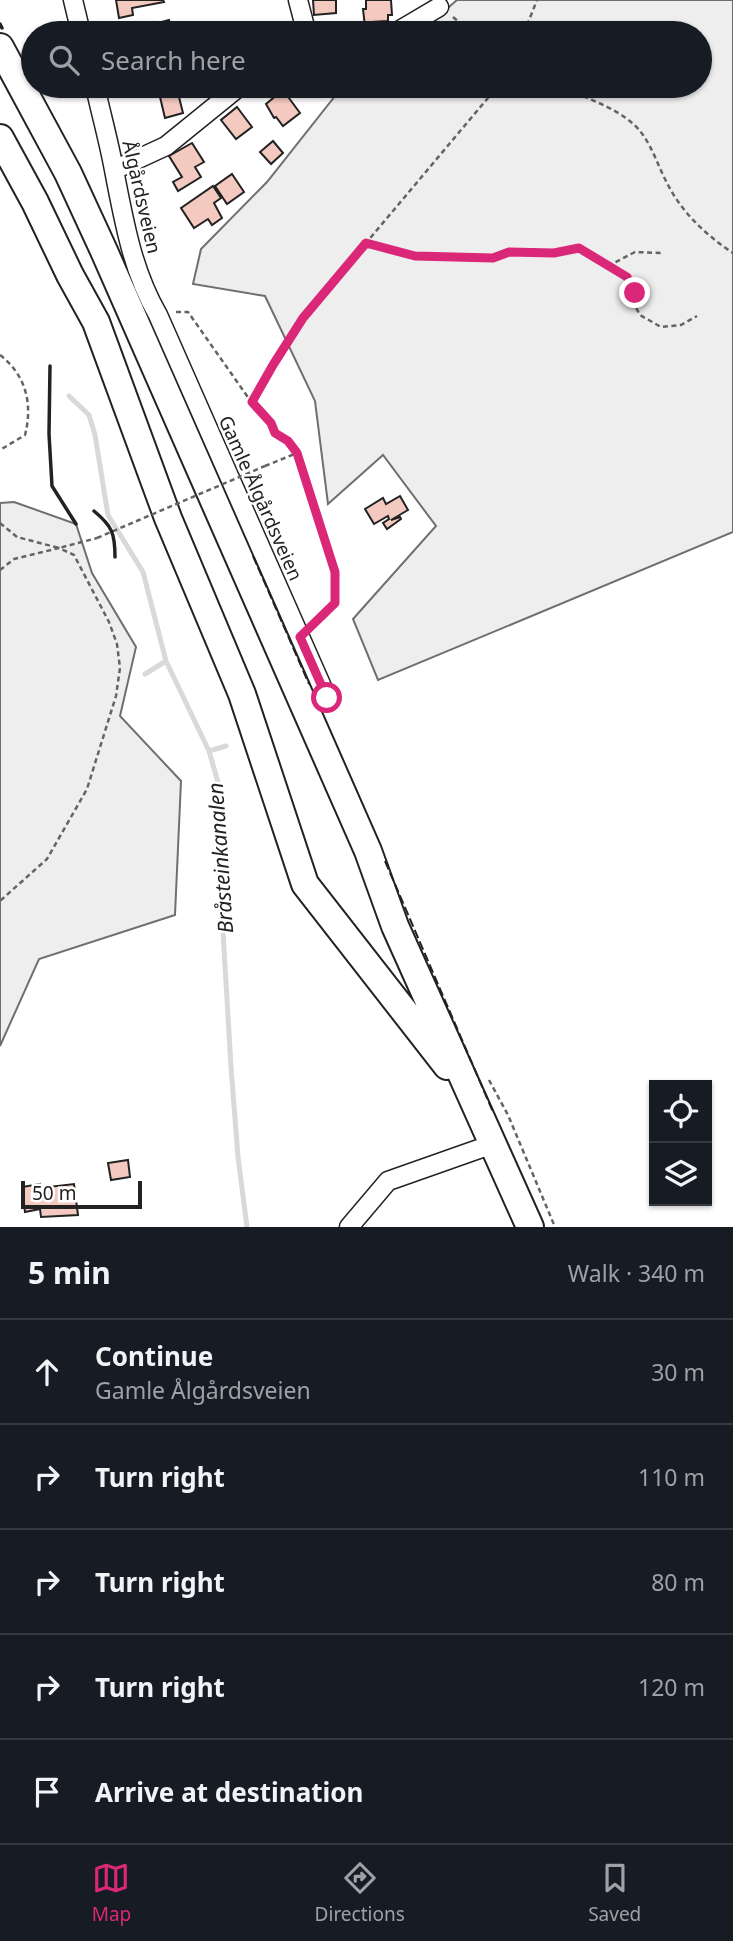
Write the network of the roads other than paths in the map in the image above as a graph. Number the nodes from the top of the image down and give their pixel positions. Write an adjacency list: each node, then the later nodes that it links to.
1 (73, 0): 4 (street)
2 (298, 0): 5 (street)
3 (445, 12): 6 (street)
4 (78, 21)
5 (303, 21)
6 (424, 21)
7 (0, 47): 8 (highway)
8 (21, 86)
9 (28, 98): 16 (highway)
10 (98, 98): 13 (street, Ålgårdsveien)
11 (225, 98): 13 (street)
12 (0, 138): 16 (highway)
13 (114, 170): 14 (street, Ålgårdsveien)
14 (167, 313): 15 (street, Gamle Ålgårdsveien)
15 (327, 698)
16 (482, 1090): 17 (highway)
17 (493, 1144): 18 (street); 19 (highway)
18 (349, 1227)
19 (530, 1227)

